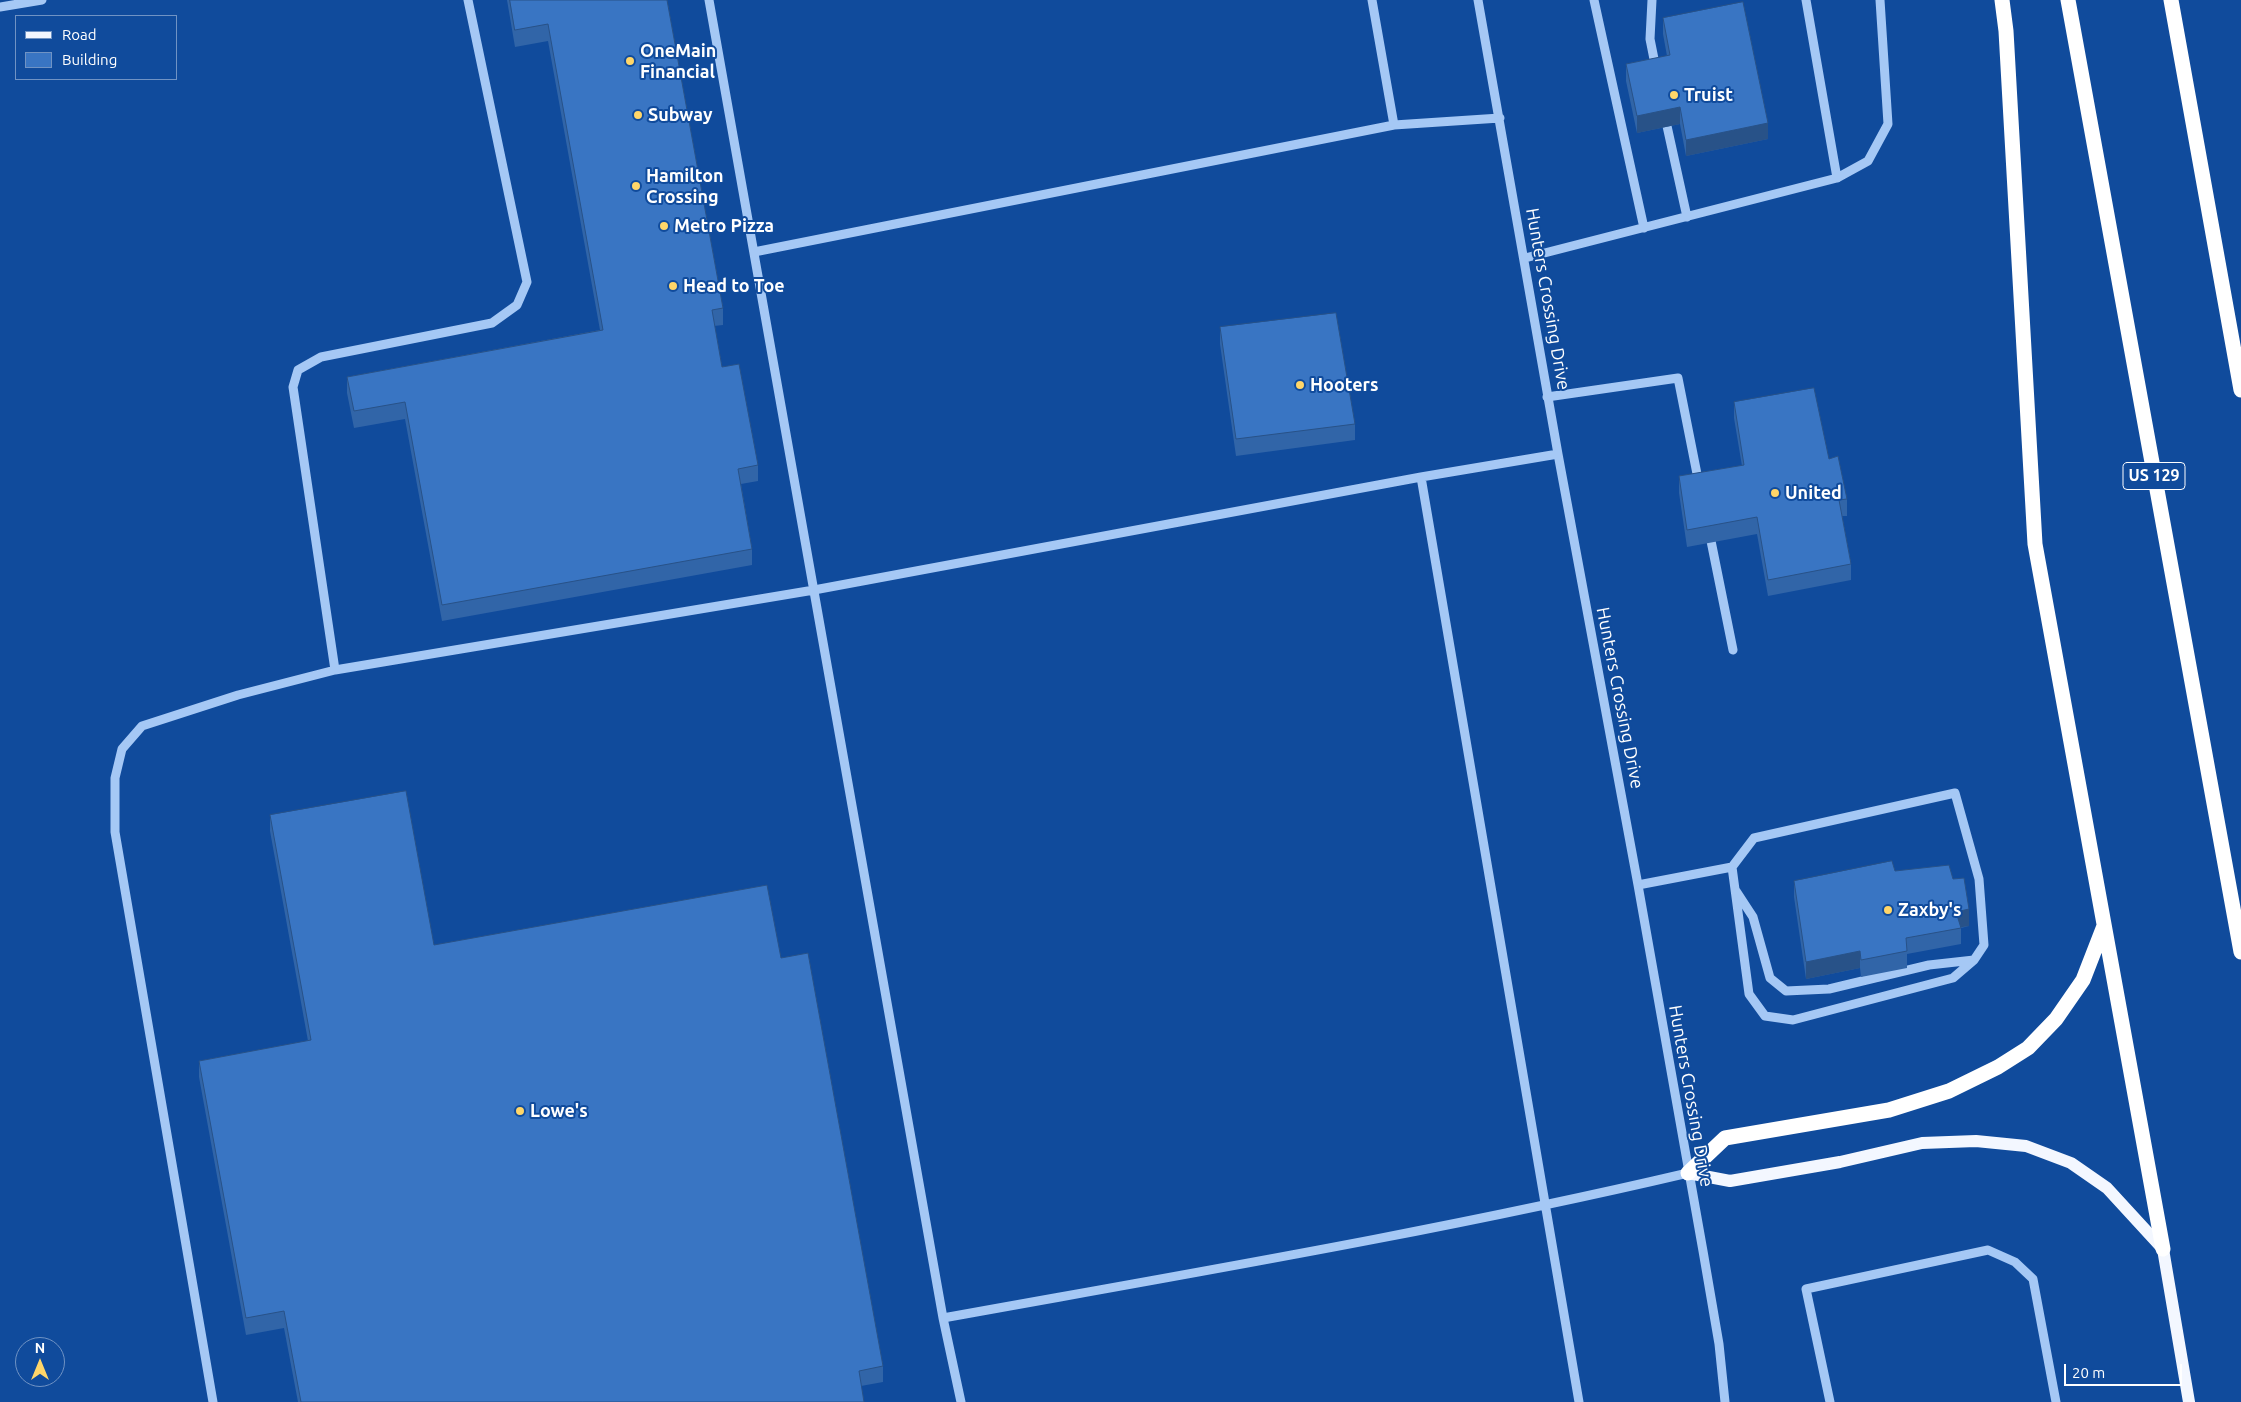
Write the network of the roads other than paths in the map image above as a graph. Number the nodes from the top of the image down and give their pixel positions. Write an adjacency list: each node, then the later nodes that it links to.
1 (42, 0): 13 (street)
2 (468, 0): 31 (street)
3 (709, 0): 21 (street)
4 (1372, 0): 16 (street)
5 (1478, 0): 15 (street, Hunters Crossing Drive)
6 (1594, 0): 20 (street)
7 (1652, 0): 14 (street)
8 (1806, 0): 18 (street)
9 (1880, 0): 18 (street)
10 (2002, 0): 35 (highway)
11 (2068, 0): 36 (highway, US 129)
12 (2171, 0): 23 (highway)
13 (0, 8)
14 (1657, 74)
15 (1500, 118): 16 (street); 22 (street, Hunters Crossing Drive)
16 (1394, 125): 21 (street)
17 (1667, 126): 19 (street)
18 (1837, 178): 19 (street)
19 (1687, 217): 20 (street)
20 (1644, 228): 22 (street)
21 (754, 252): 29 (street)
22 (1525, 258): 24 (street, Hunters Crossing Drive)
23 (2241, 390)
24 (1548, 397): 25 (street, Hunters Crossing Drive); 27 (street)
25 (1558, 454): 26 (street); 33 (street, Hunters Crossing Drive)
26 (1421, 476): 29 (street); 39 (street)
27 (1702, 495)
28 (1707, 524): 30 (street)
29 (814, 590): 31 (street); 41 (street)
30 (1733, 650)
31 (335, 670): 42 (street)
32 (1732, 867): 33 (street); 34 (street); 37 (street)
33 (1638, 885): 38 (street, Hunters Crossing Drive)
34 (1735, 889): 37 (street); 37 (street)
35 (2104, 925): 38 (highway); 40 (highway)
36 (2241, 952)
37 (1974, 960)
38 (1688, 1173): 39 (street); 40 (main road); 45 (street, Hunters Crossing Drive)
39 (1545, 1206): 41 (street); 44 (street)
40 (2163, 1249): 48 (main road)
41 (943, 1318): 43 (street)
42 (213, 1402)
43 (961, 1402)
44 (1580, 1402)
45 (1725, 1402)
46 (1830, 1402): 47 (street)
47 (2056, 1402)
48 (2189, 1402)

